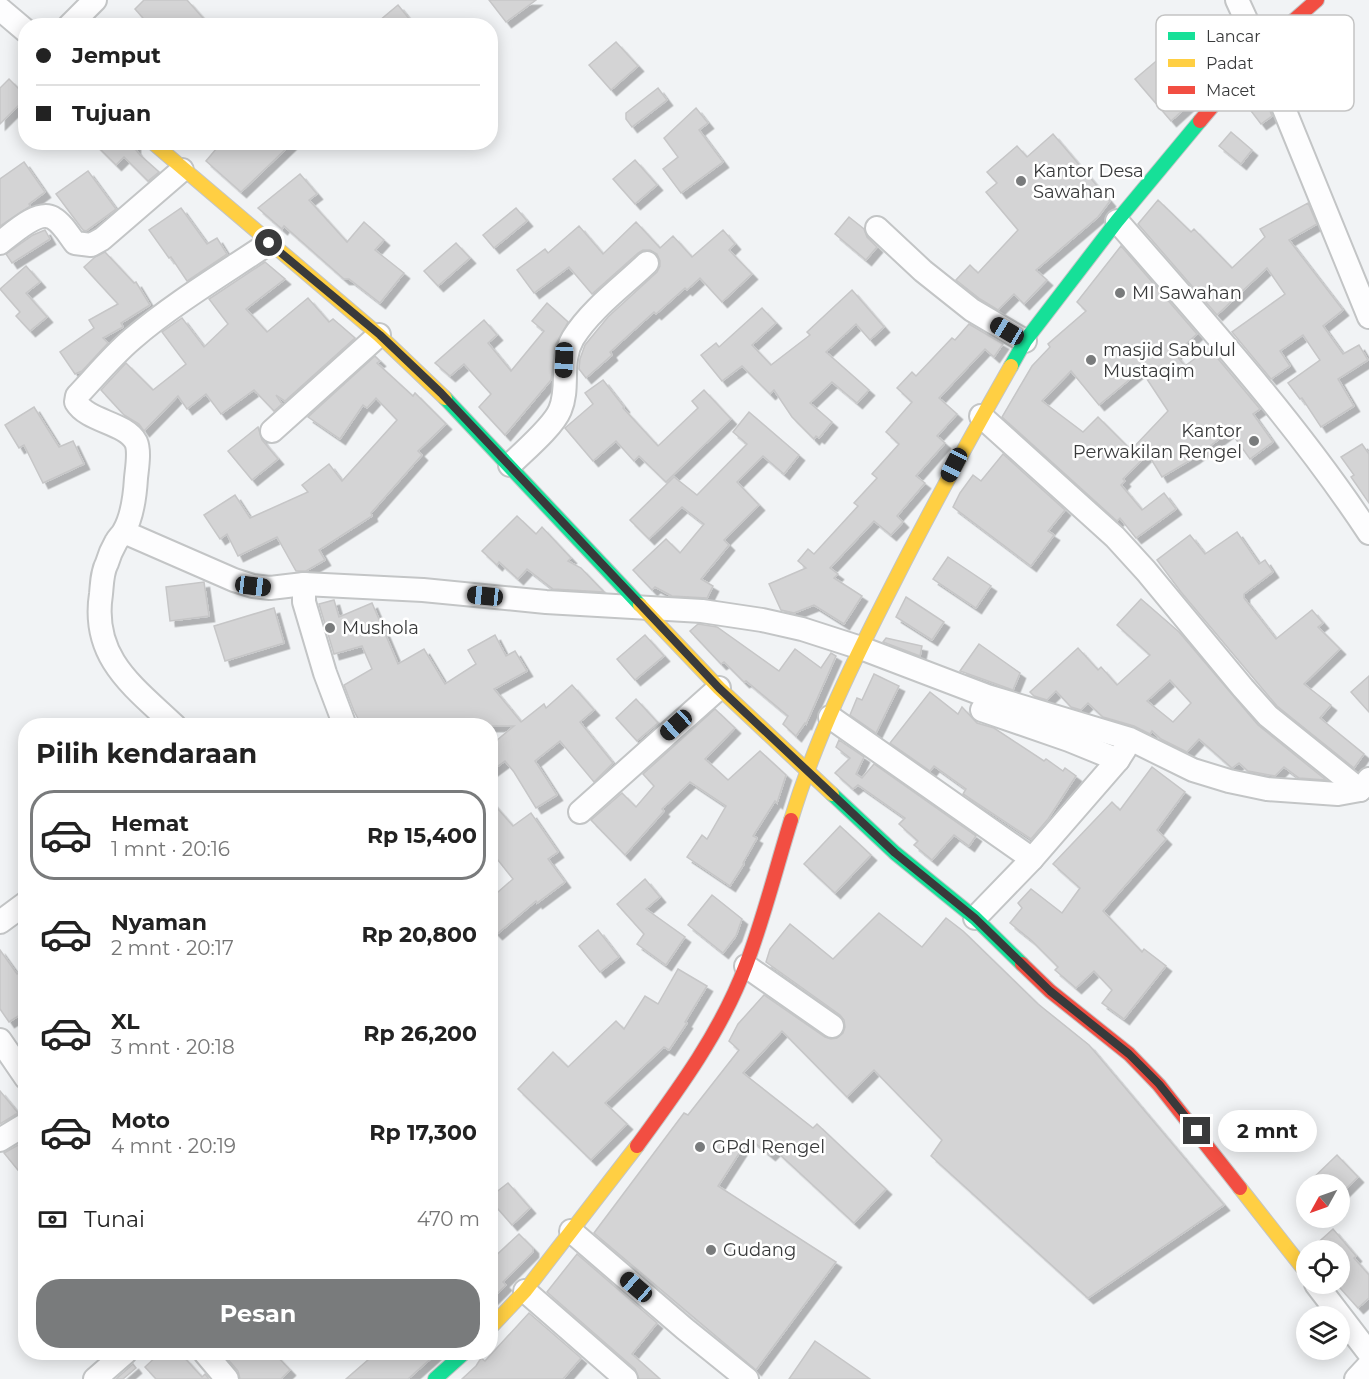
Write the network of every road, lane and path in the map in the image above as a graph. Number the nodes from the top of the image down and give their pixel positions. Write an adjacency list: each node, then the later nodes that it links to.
1 (95, 0): 7 (street)
2 (1237, 0): 5 (street)
3 (1317, 0): 6 (street)
4 (0, 9): 8 (street)
5 (1244, 15)
6 (1300, 15)
7 (77, 18)
8 (18, 24)
9 (1208, 111): 13 (street)
10 (1285, 111): 18 (street)
11 (161, 150): 12 (street)
12 (182, 170): 15 (street); 16 (street)
13 (1117, 221): 20 (street); 24 (street)
14 (877, 228): 20 (street)
15 (0, 243)
16 (269, 243): 19 (street); 25 (street)
17 (647, 263): 23 (street)
18 (1369, 317)
19 (380, 335): 22 (street); 23 (street)
20 (1025, 342): 21 (street)
21 (981, 416): 28 (street); 35 (street)
22 (272, 431)
23 (510, 465): 27 (street)
24 (1369, 533)
25 (120, 536): 26 (street); 31 (street)
26 (304, 592): 27 (street); 32 (street)
27 (648, 611): 28 (street); 29 (street)
28 (857, 655): 30 (street); 33 (street)
29 (719, 688): 34 (street); 36 (street)
30 (830, 717): 34 (street); 37 (street)
31 (166, 718)
32 (342, 718)
33 (1124, 750): 35 (street); 37 (street)
34 (806, 771): 39 (street); 41 (street)
35 (1364, 784)
36 (580, 812)
37 (1032, 860): 39 (street)
38 (18, 909): 40 (street)
39 (975, 918): 48 (street)
40 (0, 921)
41 (746, 966): 42 (street); 47 (street)
42 (831, 1026)
43 (0, 1040): 44 (street)
44 (18, 1066)
45 (18, 1129): 46 (street)
46 (0, 1140)
47 (571, 1231): 49 (street); 61 (street)
48 (1296, 1259)
49 (525, 1291): 51 (street); 60 (street)
50 (1324, 1294): 52 (street)
51 (498, 1320)
52 (1369, 1353)
53 (117, 1360): 57 (street)
54 (211, 1360): 58 (street)
55 (456, 1360): 59 (street)
56 (1369, 1365): 62 (street)
57 (95, 1379)
58 (227, 1379)
59 (435, 1379)
60 (626, 1379)
61 (747, 1379)
62 (1356, 1379)

